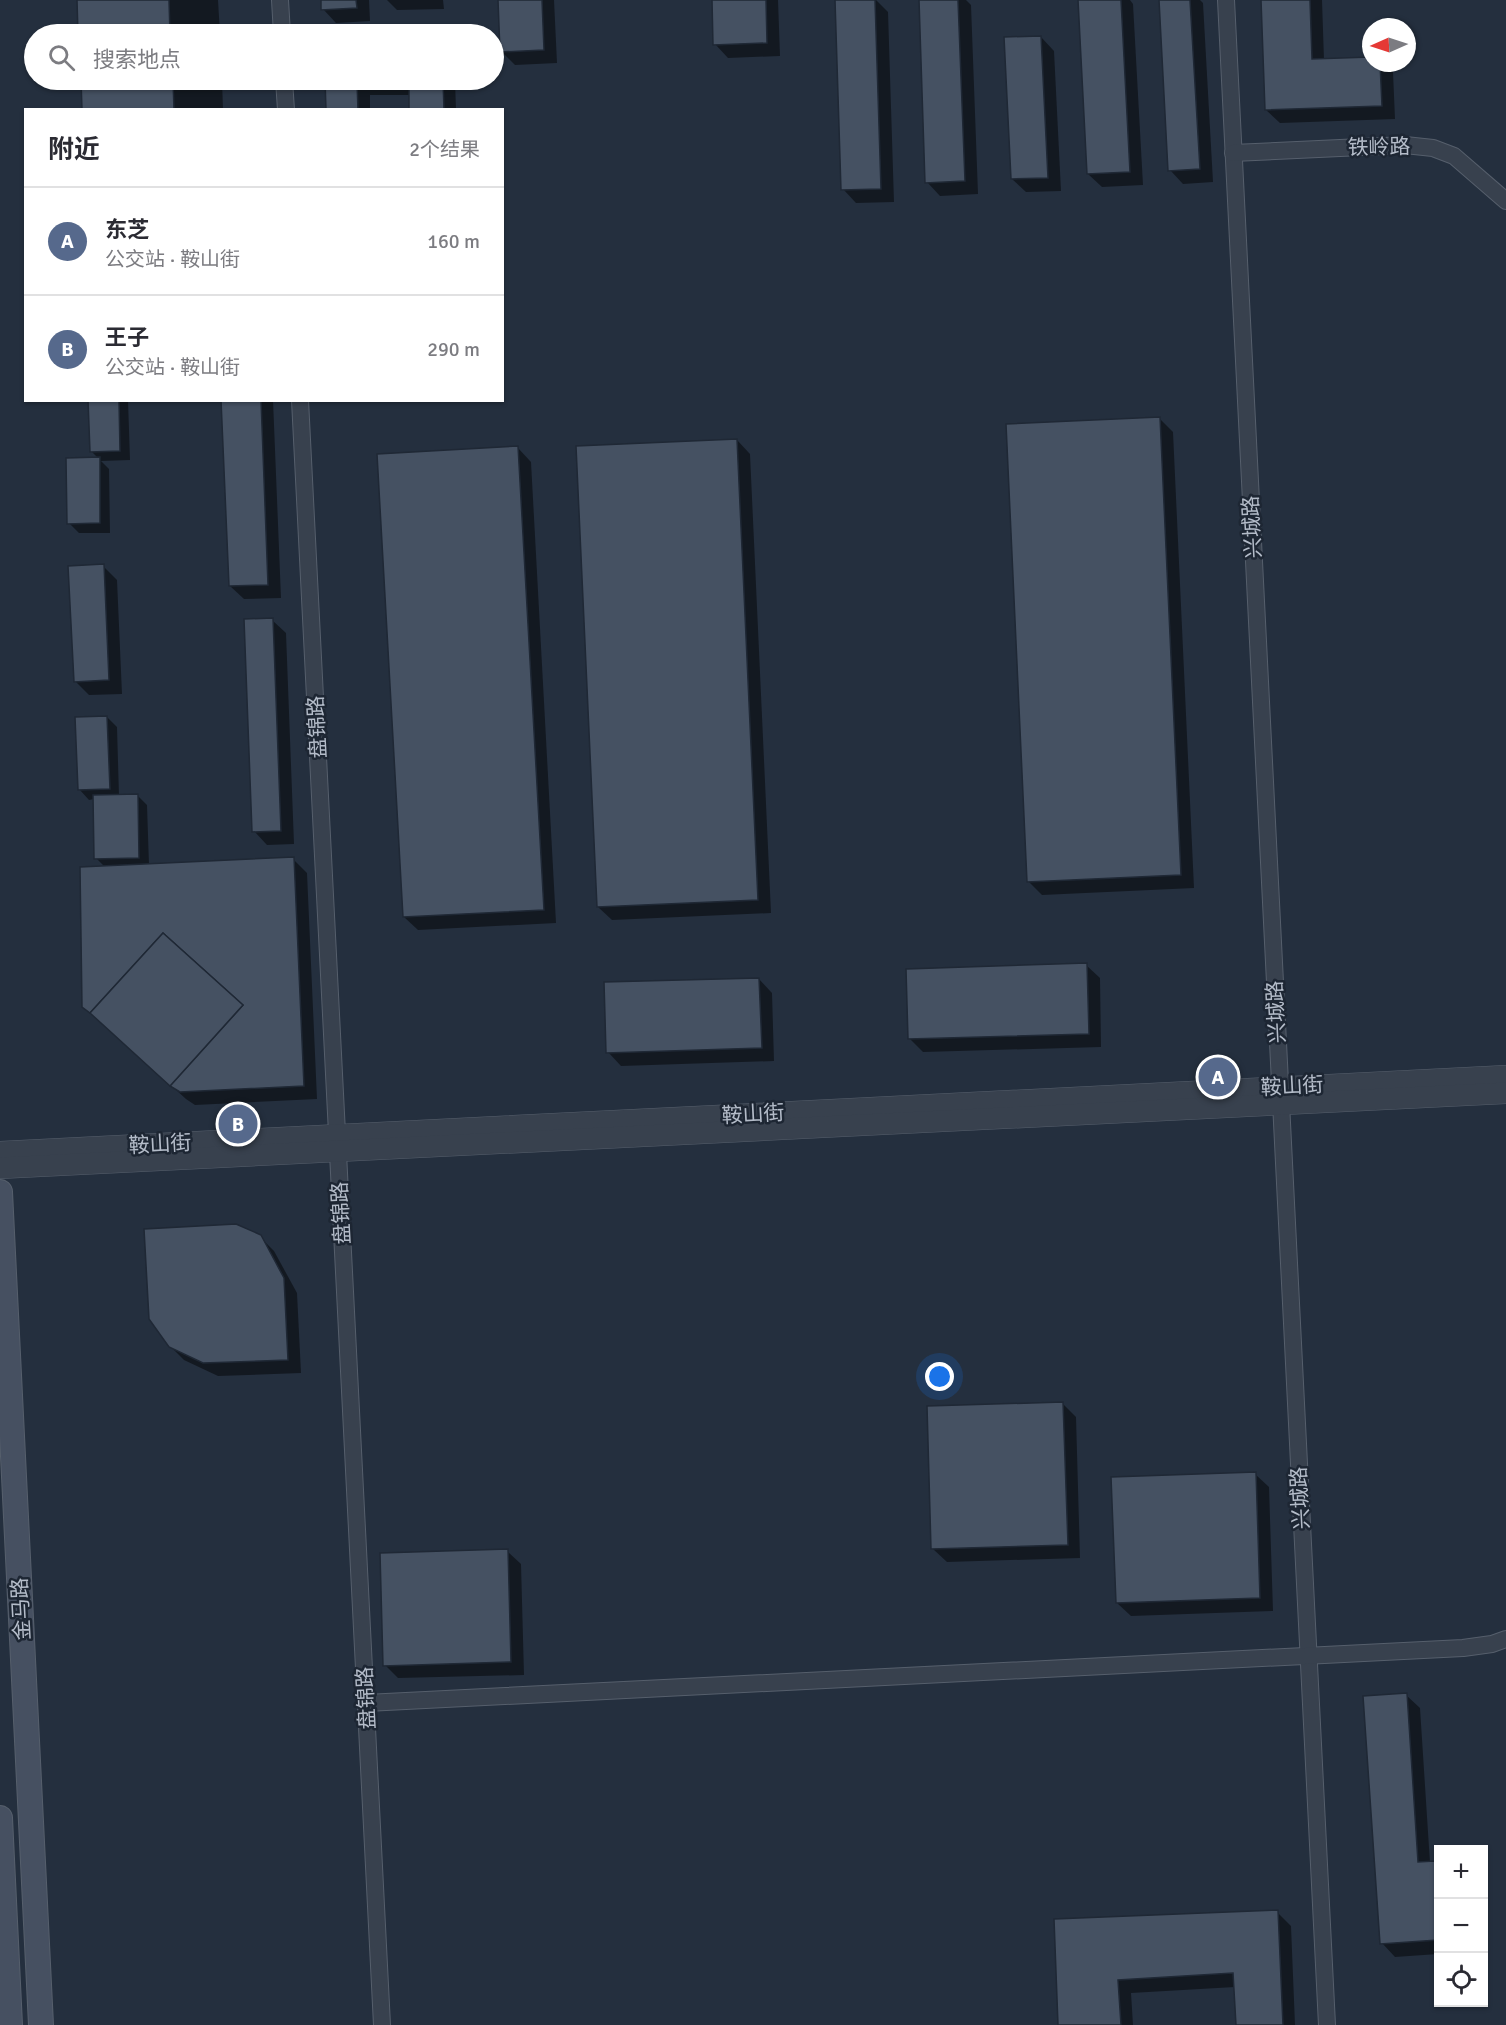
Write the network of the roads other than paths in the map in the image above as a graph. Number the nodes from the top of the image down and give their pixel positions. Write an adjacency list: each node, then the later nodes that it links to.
1 (280, 0): 3 (street)
2 (1226, 0): 6 (street, 兴城路)
3 (281, 24)
4 (284, 90): 5 (street)
5 (285, 108)
6 (1233, 153): 7 (street, 铁岭路); 11 (street, 兴城路)
7 (1506, 201)
8 (300, 402): 12 (street, 盘锦路)
9 (1506, 1076): 11 (street, 鞍山街)
10 (1506, 1093): 11 (street, 鞍山街)
11 (1280, 1096): 12 (street, 鞍山街); 17 (street, 兴城路)
12 (338, 1143): 13 (street, 鞍山街); 14 (street, 鞍山街); 18 (street, 盘锦路)
13 (0, 1152)
14 (0, 1168)
15 (0, 1192): 21 (main road, 金马路)
16 (1506, 1639): 17 (street)
17 (1308, 1656): 18 (street); 23 (street, 兴城路)
18 (366, 1703): 22 (street, 盘锦路)
19 (0, 1818): 20 (main road)
20 (10, 2025)
21 (41, 2025)
22 (382, 2025)
23 (1327, 2025)

